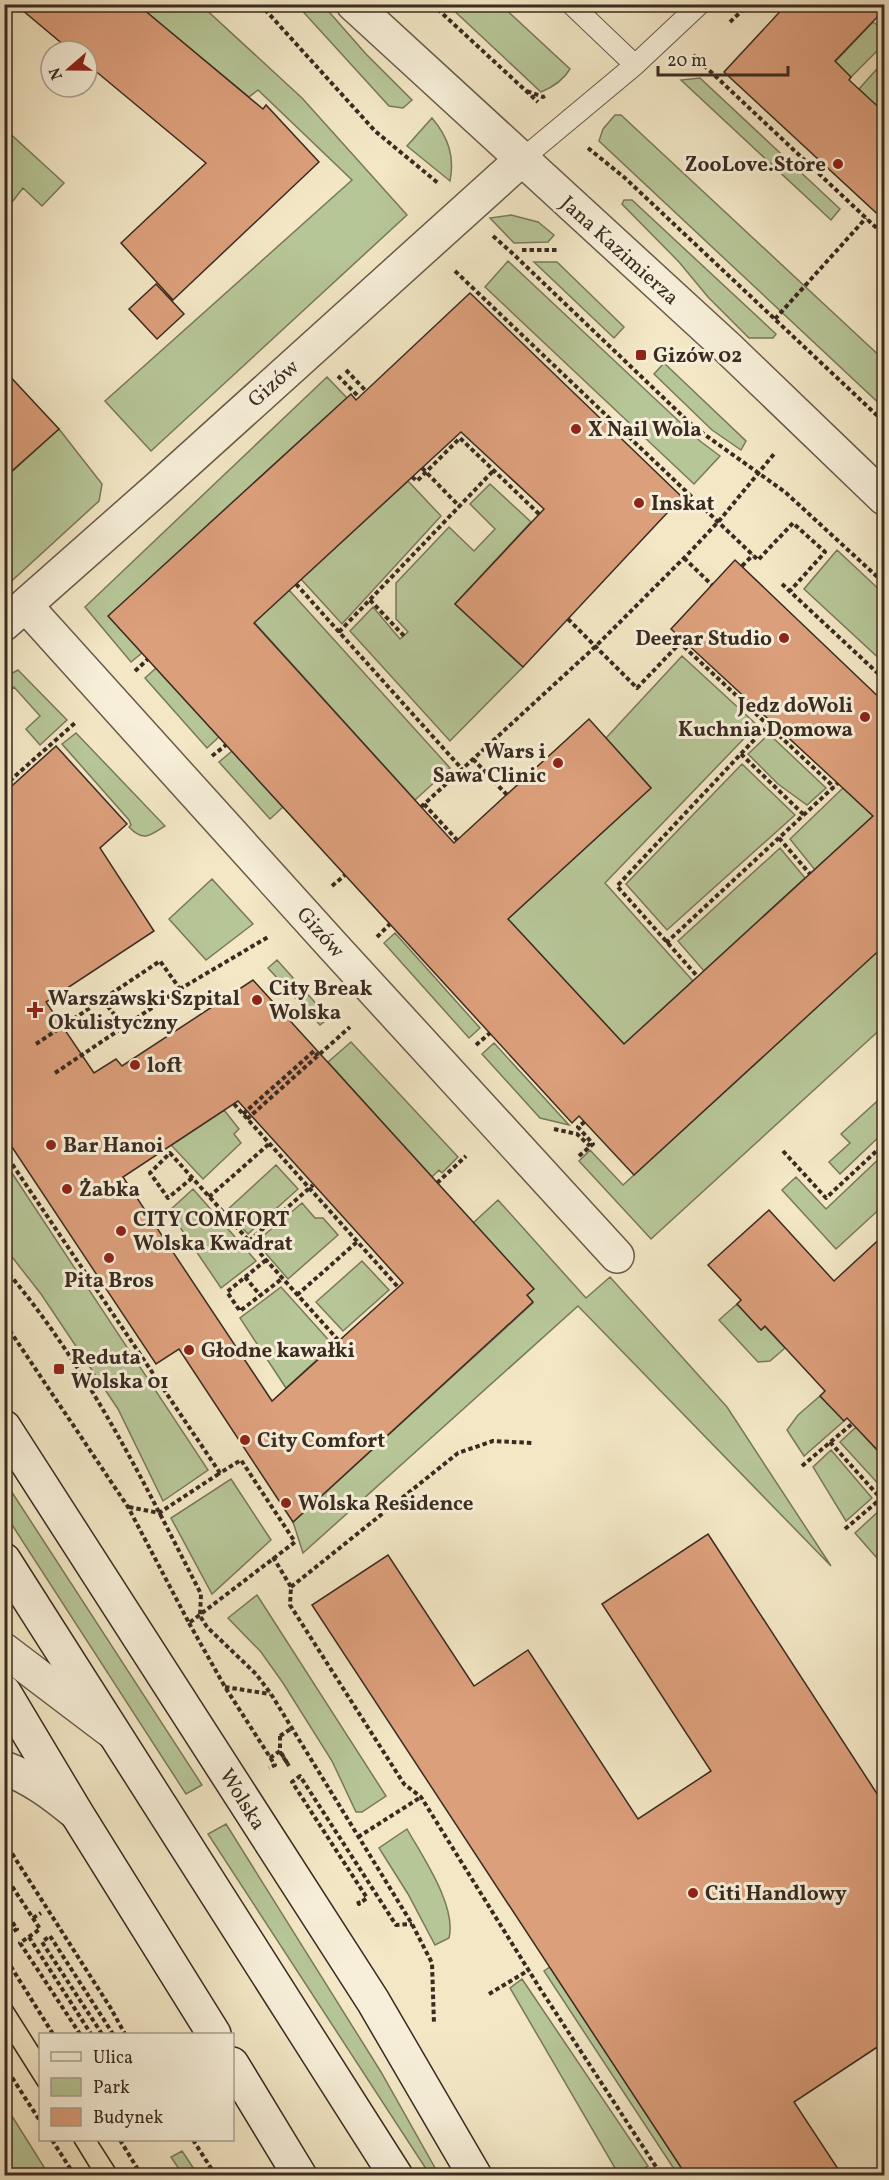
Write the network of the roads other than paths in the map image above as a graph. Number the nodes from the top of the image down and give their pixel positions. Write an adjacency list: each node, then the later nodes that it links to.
1 (353, 4): 5 (street, Jana Kazimierza)
2 (571, 4): 4 (lane)
3 (700, 4): 4 (lane)
4 (634, 65): 5 (lane)
5 (521, 160): 6 (street, Jana Kazimierza); 7 (street, Gizów)
6 (885, 498)
7 (15, 615): 8 (street, Gizów)
8 (617, 1256)
9 (4, 1427): 20 (street, Wolska)
10 (4, 1560): 13 (street)
11 (4, 1650): 13 (street)
12 (4, 1692): 15 (street)
13 (117, 1736): 19 (street)
14 (4, 1768): 15 (street)
15 (77, 1814): 16 (street)
16 (213, 2033)
17 (234, 2067): 18 (street)
18 (300, 2175)
19 (396, 2175)
20 (475, 2175)

